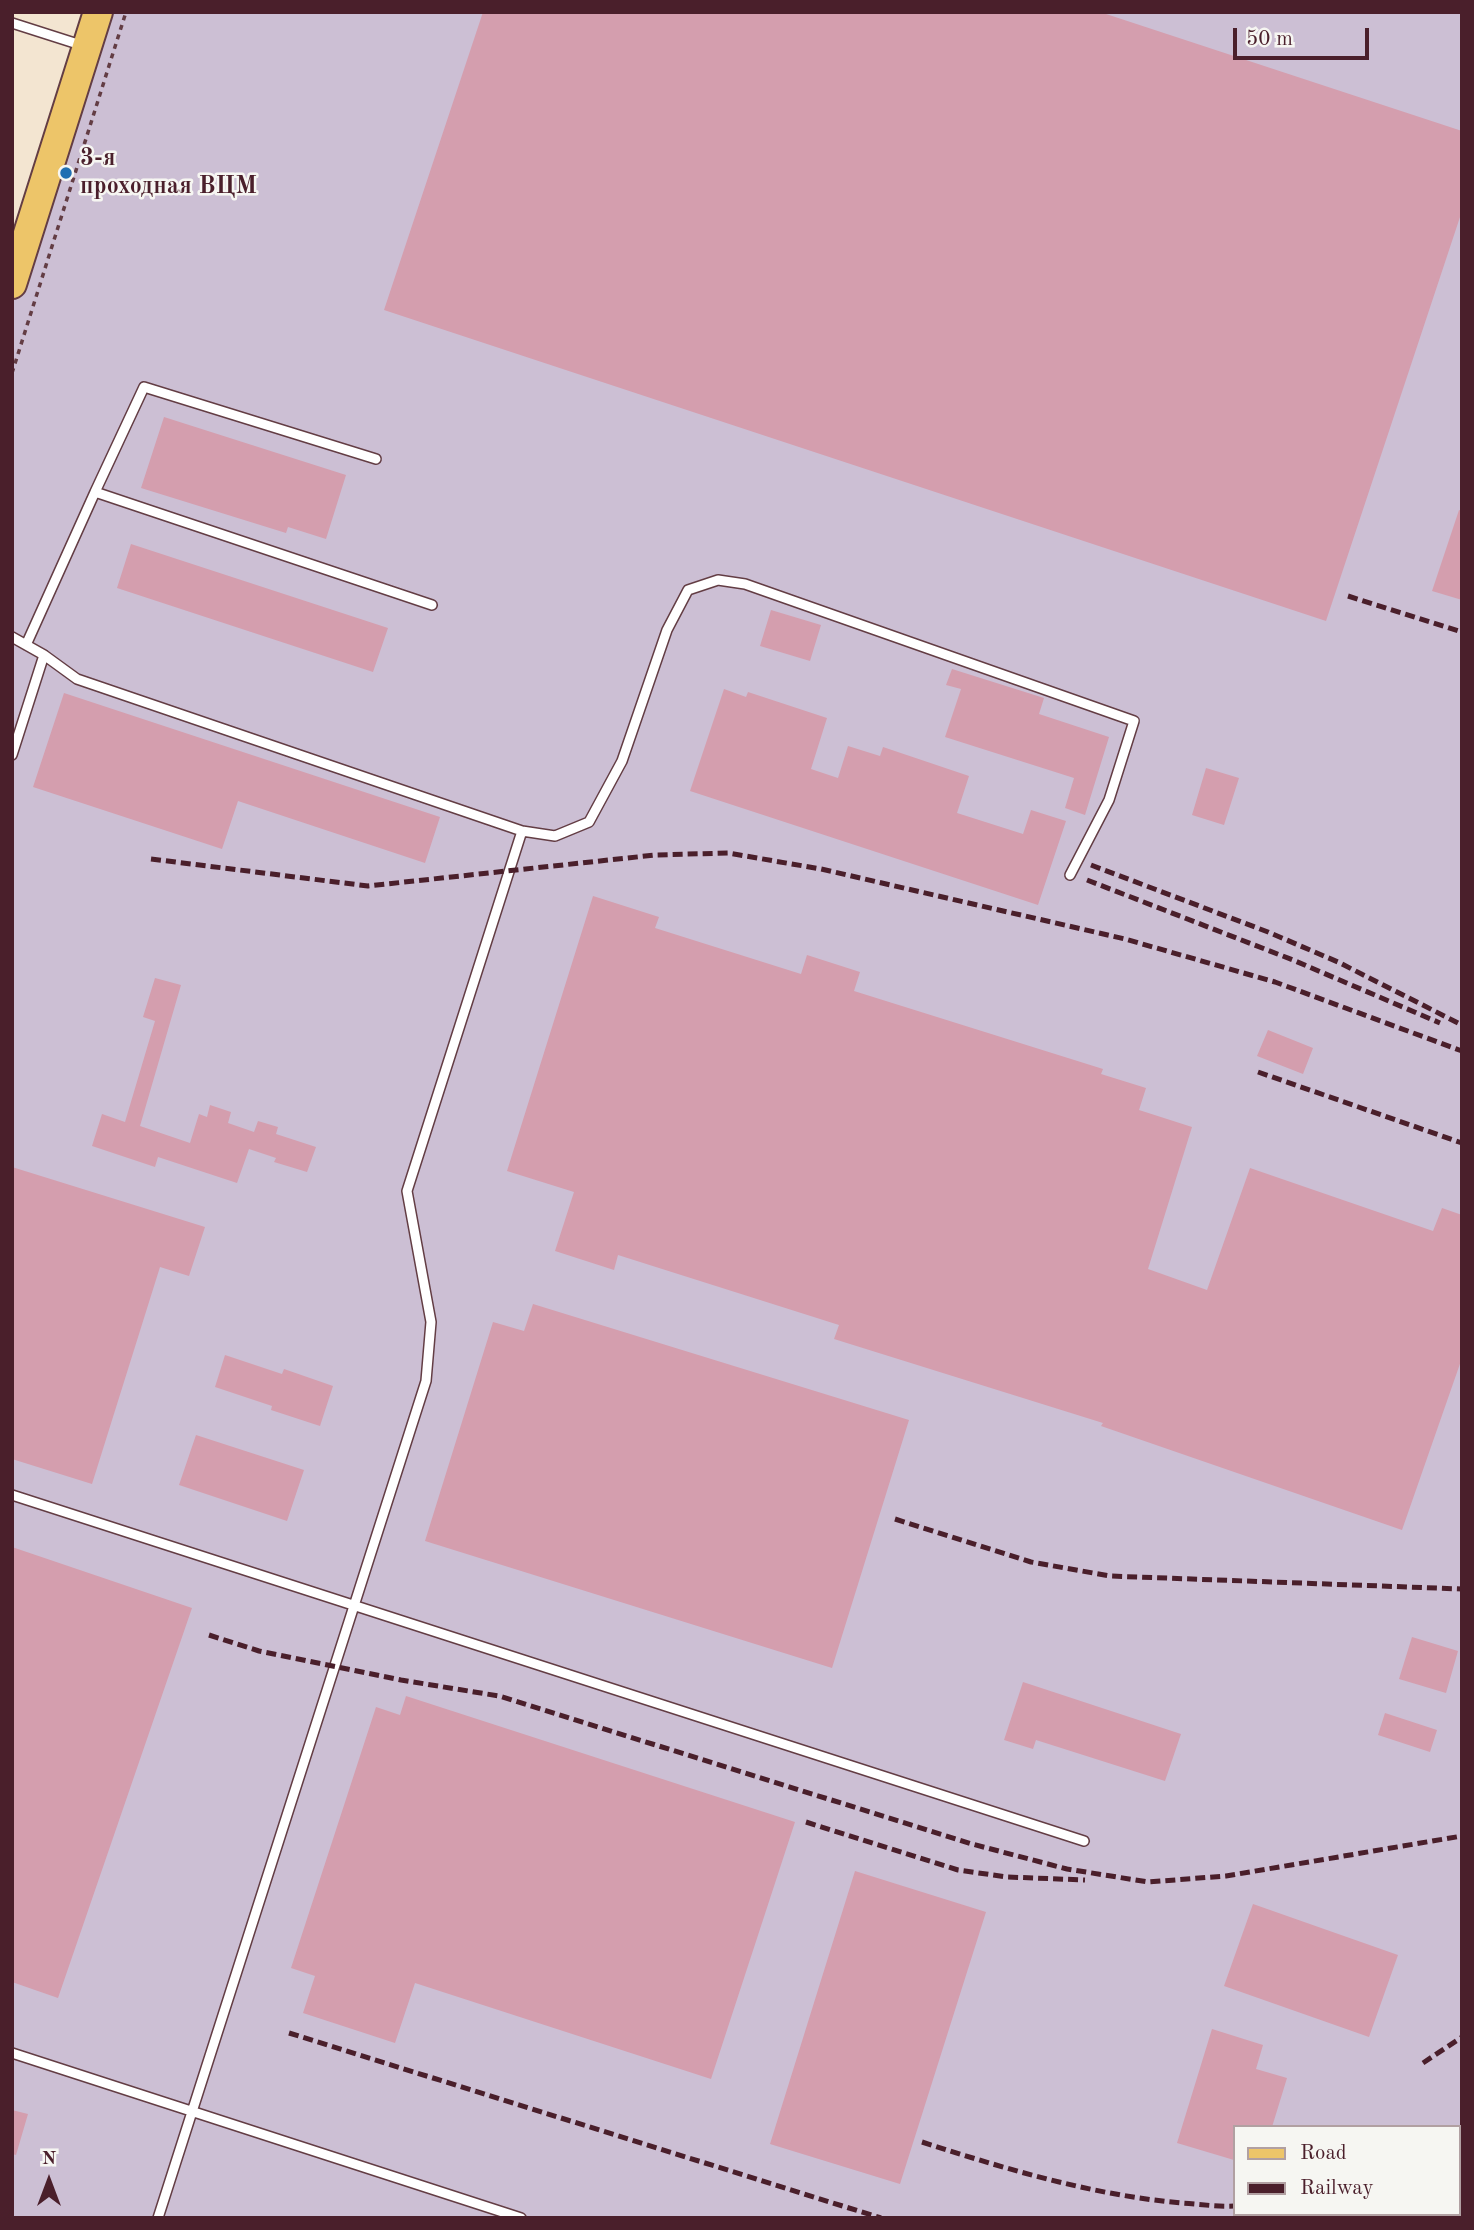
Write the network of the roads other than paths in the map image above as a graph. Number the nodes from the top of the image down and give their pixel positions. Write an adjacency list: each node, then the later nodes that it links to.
1 (98, 12): 3 (main road)
2 (12, 23): 3 (lane)
3 (87, 47): 4 (main road)
4 (12, 284)
5 (376, 459): 6 (lane)
6 (96, 492): 7 (lane); 9 (lane)
7 (432, 605)
8 (12, 636): 9 (lane)
9 (26, 645): 10 (lane)
10 (44, 656): 11 (lane); 12 (lane)
11 (12, 755)
12 (522, 831): 13 (lane); 15 (lane)
13 (1070, 875)
14 (12, 1494): 15 (lane)
15 (354, 1605): 16 (lane); 18 (lane)
16 (1084, 1841)
17 (12, 2053): 18 (lane)
18 (192, 2111): 19 (lane); 20 (lane)
19 (158, 2218)
20 (521, 2218)

